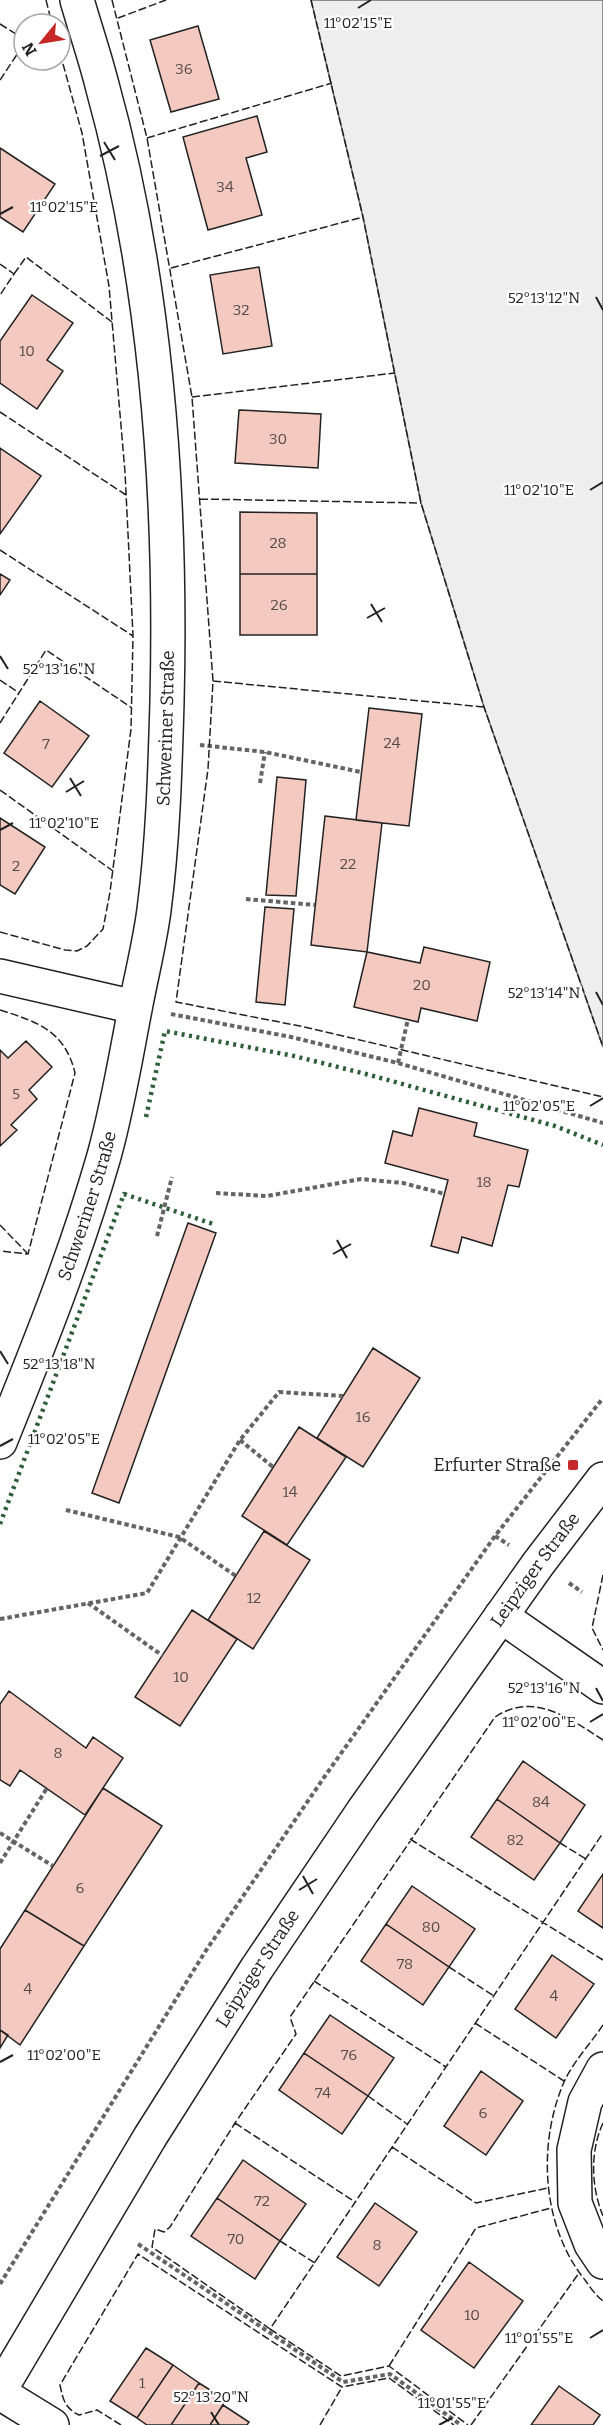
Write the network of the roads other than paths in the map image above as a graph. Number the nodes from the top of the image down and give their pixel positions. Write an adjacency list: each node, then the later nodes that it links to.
1 (77, 0): 3 (street, Schweriner Straße)
2 (0, 976): 3 (street)
3 (135, 1007): 4 (street, Schweriner Straße)
4 (0, 1442)
5 (603, 1479): 6 (street, Leipziger Straße)
6 (501, 1616): 7 (street); 10 (street, Leipziger Straße)
7 (603, 1687)
8 (603, 2069): 9 (street)
9 (603, 2262)
10 (0, 2391): 11 (street)
11 (52, 2425)

